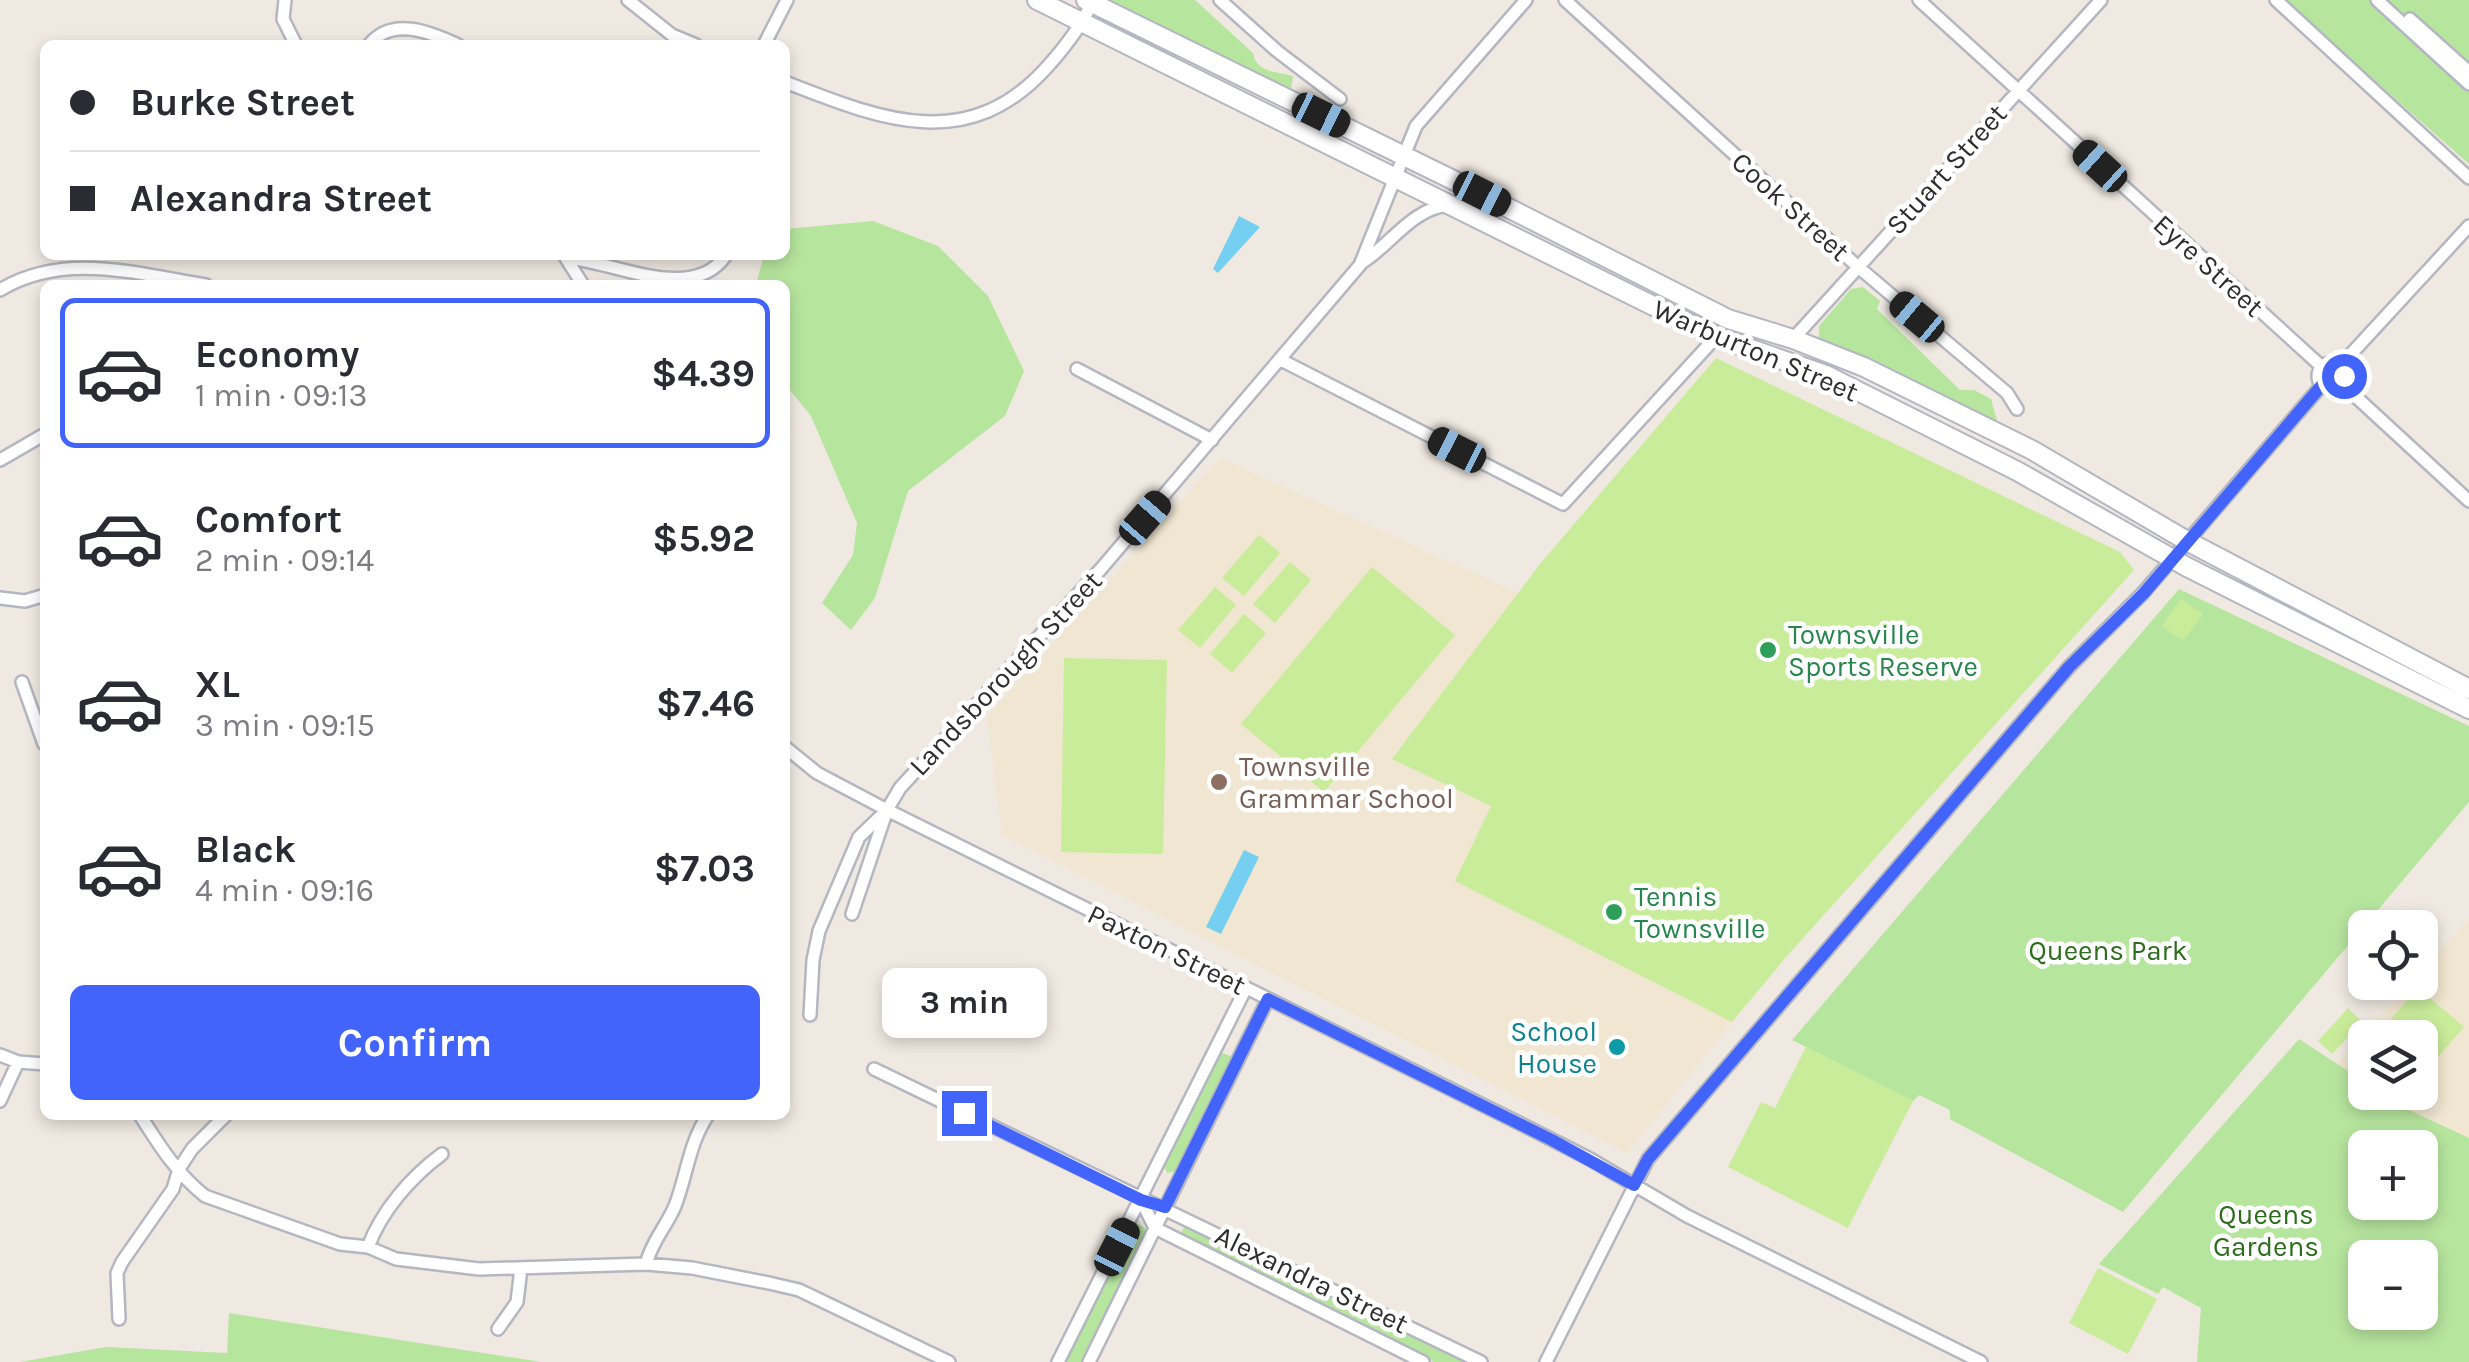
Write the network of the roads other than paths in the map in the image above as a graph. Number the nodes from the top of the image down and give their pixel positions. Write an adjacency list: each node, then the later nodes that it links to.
1 (284, 0): 15 (street)
2 (628, 0): 18 (street)
3 (787, 0): 19 (street)
4 (1037, 0): 14 (main road, Warburton Street)
5 (1220, 0): 24 (street)
6 (1526, 0): 25 (street, Landsborough Street)
7 (1565, 0): 33 (street, Cook Street)
8 (1918, 0): 23 (street, Eyre Street)
9 (2101, 0): 23 (street, Stuart Street)
10 (2276, 0): 27 (street)
11 (2377, 0): 22 (street)
12 (2388, 0): 20 (street)
13 (1089, 2): 14 (street); 25 (main road, Warburton Street)
14 (1082, 23): 21 (street); 26 (main road, Warburton Street)
15 (294, 40)
16 (373, 40): 17 (street)
17 (447, 40)
18 (685, 40)
19 (767, 40)
20 (2469, 72)
21 (790, 84)
22 (2469, 84)
23 (2017, 91): 33 (street, Stuart Street); 40 (street, Eyre Street)
24 (1340, 100)
25 (1403, 155): 26 (street, Landsborough Street); 37 (main road, Warburton Street)
26 (1396, 178): 28 (main road, Warburton Street); 32 (street, Landsborough Street)
27 (2469, 178)
28 (1449, 205): 32 (street, Landsborough Street); 36 (main road, Warburton Street)
29 (2469, 226): 39 (street)
30 (590, 260): 31 (street)
31 (721, 260)
32 (1360, 264): 38 (street, Landsborough Street)
33 (1858, 266): 37 (street, Stuart Street); 44 (street, Cook Street)
34 (176, 280): 35 (street)
35 (0, 290)
36 (1716, 337): 38 (street); 50 (main road, Warburton Street)
37 (1792, 339): 49 (main road, Warburton Street)
38 (1281, 360): 46 (street, Landsborough Street)
39 (2340, 366): 40 (street); 42 (street)
40 (2322, 367): 43 (street)
41 (1077, 369): 46 (street)
42 (2342, 383): 43 (street); 48 (street)
43 (2322, 385): 49 (street)
44 (2018, 409)
45 (40, 437): 47 (street)
46 (1212, 440): 60 (street, Landsborough Street)
47 (0, 460)
48 (2469, 501)
49 (2187, 541): 50 (street); 53 (main road, Warburton Street)
50 (2171, 559): 57 (main road, Warburton Street); 75 (street)
51 (40, 596): 52 (street)
52 (0, 598)
53 (2450, 680): 55 (main road, Warburton Street); 56 (main road)
54 (22, 682): 58 (street)
55 (2469, 689)
56 (2469, 698)
57 (2469, 709)
58 (40, 720)
59 (790, 751): 60 (street, Paxton Street)
60 (887, 810): 61 (street, Landsborough Street); 62 (street, Paxton Street); 64 (street, Landsborough Street)
61 (852, 914)
62 (1246, 988): 63 (street, Paxton Street); 76 (street)
63 (1268, 999): 75 (street, Paxton Street); 77 (street)
64 (810, 1015)
65 (0, 1055): 66 (street)
66 (18, 1062): 67 (street); 69 (street)
67 (40, 1064)
68 (874, 1069): 76 (street, Alexandra Street)
69 (0, 1101)
70 (143, 1120): 74 (street)
71 (221, 1120): 74 (street)
72 (704, 1120): 80 (street)
73 (442, 1154): 79 (street)
74 (179, 1169): 79 (street); 82 (street)
75 (1634, 1185): 89 (street); 90 (street, Paxton Street)
76 (1141, 1200): 77 (street, Alexandra Street); 78 (street); 85 (street)
77 (1165, 1207): 78 (street); 88 (street, Alexandra Street)
78 (1155, 1228): 86 (street); 87 (street, Alexandra Street)
79 (368, 1247): 81 (street)
80 (646, 1264): 81 (street); 84 (street)
81 (521, 1268): 83 (street)
82 (120, 1319)
83 (498, 1328)
84 (949, 1362)
85 (1058, 1362)
86 (1088, 1362)
87 (1423, 1362)
88 (1481, 1362)
89 (1546, 1362)
90 (1981, 1362)

